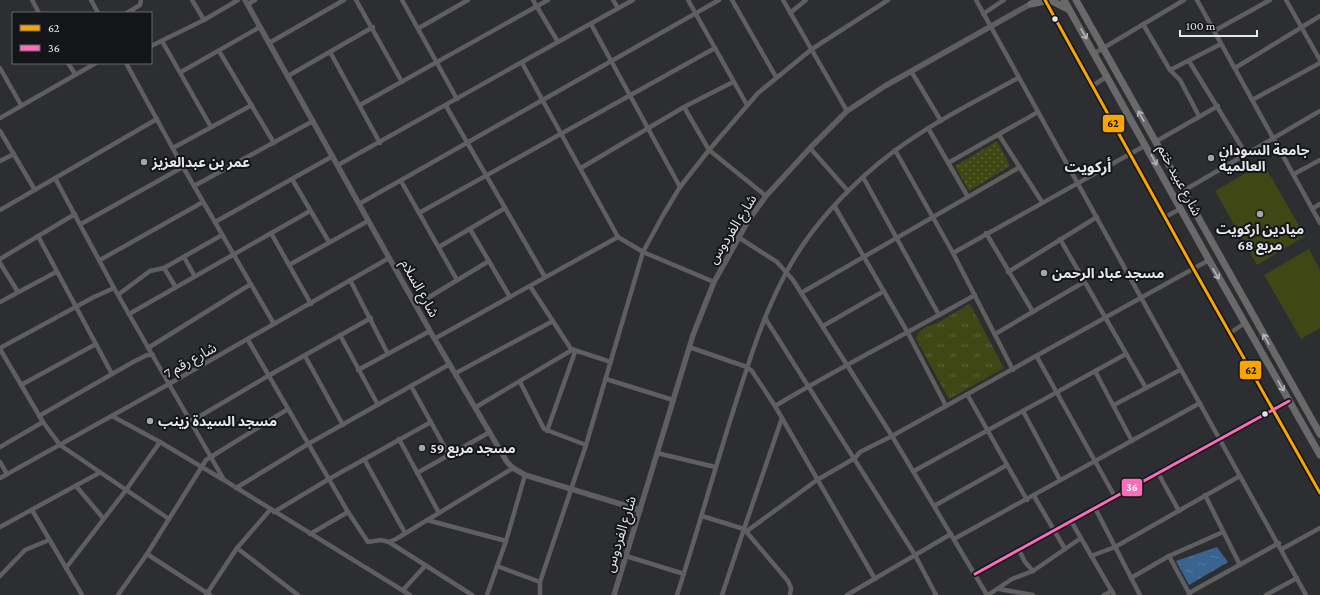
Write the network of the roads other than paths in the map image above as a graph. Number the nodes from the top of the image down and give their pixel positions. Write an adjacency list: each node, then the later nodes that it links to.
1 (32, 0): 38 (street)
2 (91, 0): 39 (street)
3 (141, 0): 40 (street)
4 (192, 0): 46 (street)
5 (238, 0): 46 (street)
6 (256, 0): 33 (street)
7 (344, 0): 57 (street)
8 (356, 0): 51 (street)
9 (402, 0): 53 (street)
10 (468, 0): 53 (street)
11 (533, 0): 35 (street)
12 (548, 0): 35 (street)
13 (613, 0): 36 (street)
14 (633, 0): 36 (street)
15 (688, 0): 41 (street)
16 (719, 0): 41 (street)
17 (732, 0): 82 (street)
18 (783, 0): 42 (street)
19 (806, 0): 42 (street)
20 (876, 0): 34 (street)
21 (888, 0): 34 (street)
22 (976, 0): 44 (street)
23 (1004, 0): 44 (street)
24 (1045, 0): 32 (main road); 43 (main road); 86 (street)
25 (1064, 0): 43 (main road, شارع عبيد ختم)
26 (1076, 0): 37 (main road, شارع عبيد ختم)
27 (1080, 0): 37 (main road)
28 (1184, 0): 48 (street)
29 (1197, 0): 54 (street)
30 (1270, 0): 54 (street)
31 (1286, 0): 49 (street)
32 (1034, 1): 52 (street, شارع الفردوس)
33 (246, 2): 50 (street, شارع السلام)
34 (879, 5): 62 (street)
35 (537, 6): 56 (street); 69 (street)
36 (618, 8): 47 (street)
37 (1081, 8): 61 (main road, شارع عبيد ختم)
38 (38, 12)
39 (97, 12)
40 (129, 12)
41 (695, 13): 60 (street); 66 (street)
42 (790, 13): 62 (street)
43 (1072, 13): 65 (main road, شارع عبيد ختم, one-way to 65)
44 (983, 14): 52 (street)
45 (1320, 16): 49 (street)
46 (204, 20): 55 (street)
47 (591, 24): 56 (street); 66 (street)
48 (1143, 24): 61 (street); 76 (street)
49 (1301, 26): 68 (street); 74 (street)
50 (260, 27): 57 (street, شارع السلام); 63 (street)
51 (373, 27): 64 (street); 84 (street)
52 (990, 27): 77 (street, شارع الفردوس); 83 (street)
53 (419, 28): 69 (street)
54 (1214, 31): 58 (street)
55 (162, 41): 59 (street); 78 (street)
56 (558, 42): 70 (street)
57 (269, 43): 80 (street, شارع السلام)
58 (1221, 44): 67 (street); 74 (street)
59 (152, 46)
60 (715, 48): 85 (street); 87 (street)
61 (1104, 48): 65 (street); 113 (main road, شارع عبيد ختم, one-way to 61)
62 (812, 49): 82 (street); 98 (street)
63 (219, 51): 78 (street); 92 (street)
64 (330, 52): 80 (street); 93 (street)
65 (1095, 54): 81 (main road, شارع عبيد ختم)
66 (611, 60): 87 (street); 90 (street)
67 (1189, 61): 76 (street); 96 (street)
68 (1320, 61): 89 (street)
69 (438, 62): 84 (street); 88 (street)
70 (522, 63): 88 (street); 90 (street)
71 (69, 64): 79 (street)
72 (94, 64): 79 (street)
73 (127, 64): 103 (street)
74 (1235, 68): 89 (street)
75 (0, 69): 91 (street)
76 (1170, 70): 101 (street)
77 (911, 71): 98 (street, شارع الفردوس); 105 (street)
78 (181, 72): 107 (street)
79 (74, 74): 91 (street)
80 (288, 76): 104 (street, شارع السلام)
81 (1108, 76): 86 (street); 117 (main road, شارع عبيد ختم)
82 (776, 77): 94 (street)
83 (1018, 78): 100 (street); 105 (street)
84 (402, 82): 93 (street)
85 (733, 82): 94 (street); 97 (street)
86 (1092, 86): 123 (street)
87 (631, 95): 106 (street); 110 (street)
88 (457, 99): 95 (street)
89 (1252, 100): 112 (street)
90 (544, 101): 110 (street); 116 (street)
91 (21, 105): 102 (street)
92 (252, 105): 107 (street); 114 (street)
93 (360, 105): 115 (street)
94 (747, 105): 120 (street)
95 (446, 106): 115 (street); 116 (street)
96 (1218, 106): 101 (street); 124 (street)
97 (684, 107): 106 (street); 120 (street)
98 (847, 111): 119 (street, شارع الفردوس)
99 (1320, 111): 112 (street)
100 (1038, 112): 111 (street); 139 (street)
101 (1199, 116): 113 (street)
102 (0, 118)
103 (157, 119): 118 (street); 136 (street)
104 (313, 121): 114 (street); 125 (street, شارع السلام)
105 (941, 121): 108 (street)
106 (649, 127): 132 (street); 141 (street)
107 (211, 128): 118 (street)
108 (928, 128): 121 (street); 128 (street)
109 (0, 131): 122 (street)
110 (562, 134): 132 (street); 134 (street)
111 (999, 135): 128 (street); 131 (street)
112 (1274, 138): 124 (street); 133 (street)
113 (1155, 142): 144 (main road, شارع عبيد ختم)
114 (274, 143): 140 (street)
115 (380, 143): 129 (street)
116 (467, 143): 134 (street); 138 (street)
117 (1146, 145): 123 (street); 153 (main road, شارع عبيد ختم, one-way to 153)
118 (173, 148): 130 (street)
119 (810, 148): 143 (street); 145 (street, شارع الفردوس)
120 (709, 150): 141 (street); 145 (street)
121 (895, 150): 135 (street); 159 (street)
122 (14, 154): 127 (street); 142 (street)
123 (1129, 154): 139 (street); 161 (street)
124 (1246, 154): 144 (street)
125 (333, 156): 129 (street, شارع السلام); 137 (street)
126 (1320, 160): 133 (street)
127 (0, 161)
128 (948, 163): 146 (street)
129 (338, 165): 149 (street, شارع السلام)
130 (183, 167): 140 (street); 165 (street)
131 (1020, 167): 146 (street); 148 (street)
132 (581, 168): 171 (street)
133 (1294, 174): 154 (street)
134 (486, 176): 152 (street); 157 (street)
135 (863, 177): 143 (street); 173 (street)
136 (55, 178): 142 (street); 158 (street)
137 (292, 178): 156 (street); 163 (street)
138 (401, 181): 149 (street); 157 (street)
139 (1077, 183): 148 (street); 160 (street)
140 (194, 186): 147 (street)
141 (680, 187): 177 (street)
142 (35, 190): 155 (street)
143 (848, 191): 151 (street)
144 (1183, 191): 283 (main road, شارع عبيد ختم, one-way to 144)
145 (766, 196): 172 (street, شارع الفردوس)
146 (968, 197): 159 (street)
147 (203, 202): 163 (street); 184 (street)
148 (1042, 202): 168 (street)
149 (359, 204): 162 (street, شارع السلام)
150 (1320, 204): 154 (street)
151 (835, 207): 180 (street); 192 (street)
152 (505, 208): 166 (street); 195 (street)
153 (1180, 209): 161 (street); 185 (main road, شارع عبيد ختم)
154 (1312, 209): 164 (street)
155 (0, 210)
156 (310, 211): 167 (street); 175 (street)
157 (419, 213): 176 (street)
158 (75, 214): 165 (street); 170 (street)
159 (933, 217): 173 (street); 178 (street)
160 (1097, 217): 174 (street); 210 (street)
161 (1165, 217): 190 (street)
162 (368, 220): 175 (street); 182 (street, شارع السلام)
163 (215, 222): 169 (street)
164 (1320, 223)
165 (81, 224): 184 (street)
166 (470, 229): 176 (street); 186 (street)
167 (271, 233): 179 (street); 188 (street)
168 (986, 233): 178 (street); 193 (street)
169 (222, 235): 179 (street); 181 (street)
170 (38, 236): 183 (street); 191 (street)
171 (618, 237): 177 (street); 195 (street)
172 (738, 237): 192 (street); 198 (street, شارع الفردوس)
173 (897, 238): 180 (street); 217 (street)
174 (1060, 239): 193 (street); 199 (street)
175 (329, 242): 188 (street)
176 (439, 247): 197 (street)
177 (643, 252): 198 (street); 242 (street)
178 (953, 253): 208 (street)
179 (233, 254): 194 (street); 200 (street)
180 (864, 256): 205 (street); 206 (street)
181 (184, 257): 189 (street); 194 (street)
182 (389, 258): 196 (street, شارع رقم 7); 213 (street, شارع السلام)
183 (0, 259)
184 (100, 260): 203 (street)
185 (1209, 260): 190 (street); 223 (main road, شارع عبيد ختم, one-way to 223)
186 (489, 261): 197 (street); 209 (street)
187 (0, 263): 204 (street)
188 (289, 265): 212 (street)
189 (164, 268): 201 (street); 207 (street)
190 (1193, 268): 210 (street); 227 (street)
191 (56, 272): 204 (street); 214 (street)
192 (787, 272): 206 (street); 219 (street)
193 (1008, 272): 215 (street)
194 (194, 275): 201 (street)
195 (545, 277): 202 (street)
196 (350, 280): 212 (street, شارع رقم 7); 218 (street)
197 (457, 280): 213 (street)
198 (714, 282): 233 (street, شارع الفردوس)
199 (1084, 282): 215 (street); 220 (street)
200 (252, 284): 222 (street); 234 (street)
201 (175, 286): 216 (street)
202 (530, 286): 209 (street); 221 (street)
203 (114, 288): 207 (street); 214 (street)
204 (18, 292): 211 (street)
205 (884, 292): 224 (street); 226 (street)
206 (801, 293): 224 (street)
207 (119, 294): 216 (street)
208 (975, 295): 217 (street); 228 (street)
209 (510, 297): 230 (street)
210 (1142, 298): 220 (street); 248 (street)
211 (0, 302)
212 (311, 304): 222 (street, شارع رقم 7)
213 (416, 305): 225 (street, شارع السلام)
214 (75, 308): 232 (street); 235 (street)
215 (1033, 312): 228 (street)
216 (129, 314): 234 (street)
217 (939, 315): 226 (street)
218 (371, 318): 229 (street); 237 (street)
219 (765, 318): 245 (street); 258 (street)
220 (1106, 318): 238 (street); 241 (street)
221 (553, 321): 236 (street); 250 (street)
222 (274, 324): 231 (street, شارع رقم 7)
223 (1245, 324): 227 (street); 263 (main road, شارع عبيد ختم, one-way to 263)
224 (823, 326): 244 (street)
225 (430, 331): 230 (street, شارع السلام); 237 (street)
226 (908, 333): 244 (street); 268 (street)
227 (1230, 333): 271 (street)
228 (994, 334): 247 (street)
229 (340, 335): 240 (street); 246 (street)
230 (434, 339): 243 (street, شارع السلام)
231 (248, 340): 252 (street); 255 (street, شارع رقم 7)
232 (96, 344): 251 (street); 256 (street)
233 (689, 347): 245 (street); 262 (street, شارع الفردوس)
234 (148, 348): 239 (street)
235 (0, 349): 256 (street)
236 (573, 351): 242 (street); 254 (street); 281 (street)
237 (388, 354): 246 (street)
238 (1126, 354): 249 (street); 259 (street)
239 (153, 355): 251 (street); 255 (street)
240 (305, 356): 252 (street); 279 (street)
241 (1037, 357): 247 (street); 260 (street)
242 (611, 362): 253 (street)
243 (450, 364): 250 (street, شارع السلام); 257 (street)
244 (846, 364): 258 (street); 284 (street)
245 (747, 367): 267 (street); 304 (street)
246 (358, 370): 265 (street)
247 (1013, 370): 261 (street)
248 (1180, 370): 259 (street); 264 (street)
249 (1095, 371): 260 (street); 266 (street)
250 (456, 373): 269 (street, شارع السلام)
251 (112, 374): 273 (street)
252 (268, 376): 270 (street); 277 (street)
253 (606, 379): 262 (street); 292 (street)
254 (520, 382): 269 (street); 281 (street)
255 (169, 384): 274 (street, شارع رقم 7); 277 (street)
256 (21, 385): 273 (street)
257 (411, 386): 265 (street); 278 (street)
258 (809, 386): 267 (street); 298 (street)
259 (1146, 388): 266 (street)
260 (1056, 392): 272 (street); 300 (street)
261 (967, 394): 268 (street); 280 (street)
262 (673, 400): 294 (street, شارع الفردوس)
263 (1289, 401): 271 (street); 288 (main road, شارع عبيد ختم)
264 (1200, 403): 286 (street); 287 (street)
265 (378, 404): 279 (street)
266 (1114, 405): 287 (street)
267 (775, 406): 275 (street)
268 (946, 406): 284 (street)
269 (476, 407): 282 (street, شارع السلام)
270 (288, 409): 290 (street); 297 (street)
271 (1274, 409): 286 (street); 322 (street)
272 (1023, 411): 280 (street); 317 (street)
273 (39, 416): 276 (street)
274 (112, 416): 289 (street); 291 (street, شارع رقم 7)
275 (782, 418): 316 (street); 342 (street)
276 (43, 422): 291 (street); 293 (street)
277 (190, 422): 297 (street)
278 (431, 422): 285 (street); 295 (street)
279 (343, 425): 290 (street)
280 (988, 430): 302 (street); 306 (street)
281 (547, 431): 292 (street)
282 (490, 432): 295 (street); 305 (street, شارع السلام)
283 (1320, 435): 288 (street)
284 (892, 436): 298 (street); 306 (street)
285 (399, 439): 299 (street); 310 (street)
286 (1220, 439): 308 (street); 312 (street)
287 (1132, 441): 300 (street)
288 (1312, 441): 296 (main road, شارع عبيد ختم)
289 (160, 442): 303 (street); 321 (street)
290 (308, 444): 314 (street); 319 (street)
291 (60, 445): 307 (street); 309 (street, شارع رقم 7)
292 (586, 445): 320 (street)
293 (0, 447)
294 (657, 453): 304 (street); 330 (street, شارع الفردوس)
295 (449, 455): 310 (street)
296 (1320, 455)
297 (210, 456): 303 (street); 315 (street)
298 (855, 458): 316 (street); 360 (street)
299 (364, 460): 314 (street); 345 (street)
300 (1095, 461): 317 (street); 325 (street)
301 (0, 462): 309 (street)
302 (1007, 465): 326 (street); 327 (street)
303 (201, 466): 315 (street); 337 (street)
304 (715, 467): 335 (street)
305 (513, 468): 311 (street, شارع السلام); 334 (street)
306 (914, 471): 327 (street)
307 (99, 473): 318 (street); 321 (street)
308 (1158, 473): 325 (street); 332 (street)
309 (7, 474): 313 (street, شارع رقم 7)
310 (417, 474): 334 (street)
311 (525, 474): 320 (street, شارع السلام); 351 (street)
312 (1240, 476): 323 (street); 353 (street)
313 (0, 478)
314 (329, 479): 331 (street); 333 (street)
315 (224, 480): 319 (street)
316 (817, 480): 342 (street); 374 (street)
317 (1060, 480): 324 (street)
318 (76, 486): 329 (street); 336 (street)
319 (236, 488): 331 (street)
320 (572, 489): 330 (street, شارع السلام); 375 (street)
321 (126, 490): 336 (street); 337 (street)
322 (1320, 493)
323 (1205, 495): 332 (street); 344 (street)
324 (1034, 496): 326 (street); 343 (street)
325 (1115, 497): 328 (street)
326 (1027, 500): 349 (street)
327 (934, 506): 347 (street)
328 (1095, 508): 339 (street); 354 (street)
329 (32, 510): 340 (street); 350 (street)
330 (640, 510): 361 (street, شارع الفردوس)
331 (272, 511): 346 (street); 355 (street)
332 (1179, 511): 354 (street)
333 (348, 512): 346 (street); 352 (street)
334 (439, 513): 338 (street)
335 (702, 516): 342 (street); 369 (street)
336 (103, 518): 367 (street)
337 (169, 519): 359 (street)
338 (427, 520): 345 (street); 351 (street)
339 (1071, 521): 343 (street); 348 (street)
340 (0, 527)
341 (1320, 528): 357 (street)
342 (746, 530): 390 (street); 391 (street)
343 (1054, 531): 356 (street); 358 (street)
344 (1223, 532): 363 (street); 364 (street)
345 (405, 533): 352 (street)
346 (310, 534): 377 (street)
347 (951, 534): 349 (street); 360 (street)
348 (1081, 538): 356 (street); 362 (street)
349 (954, 539): 370 (street)
350 (49, 540): 367 (street); 371 (street)
351 (506, 541): 366 (street)
352 (389, 542): 365 (street)
353 (1279, 543): 357 (street); 364 (street)
354 (1115, 547): 362 (street); 372 (street)
355 (237, 548): 379 (street); 383 (street)
356 (1065, 549): 368 (street)
357 (1282, 549): 373 (street)
358 (1019, 550): 368 (street); 370 (street)
359 (147, 554): 379 (street); 382 (street)
360 (915, 555): 374 (street); 393 (street)
361 (626, 556): 369 (street); 388 (street, شارع الفردوس)
362 (1091, 556): 378 (street)
363 (1169, 556): 372 (street); 380 (street)
364 (1240, 564): 380 (street)
365 (425, 566): 377 (street); 385 (street)
366 (497, 566): 375 (street); 386 (street)
367 (66, 568): 381 (street)
368 (1033, 571): 376 (street)
369 (684, 574): 389 (street)
370 (975, 574): 394 (street)
371 (0, 576)
372 (1131, 578): 397 (street)
373 (1297, 578): 398 (street); 399 (street)
374 (875, 579): 392 (street)
375 (540, 582): 387 (street)
376 (999, 589): 394 (street); 395 (street)
377 (403, 590): 384 (street)
378 (1113, 593): 396 (street)
379 (208, 594)
380 (1190, 594)
381 (82, 595)
382 (118, 595)
383 (298, 595)
384 (410, 595)
385 (472, 595)
386 (487, 595)
387 (542, 595)
388 (614, 595)
389 (677, 595)
390 (722, 595)
391 (790, 595)
392 (847, 595)
393 (936, 595)
394 (987, 595)
395 (1033, 595)
396 (1104, 595)
397 (1140, 595)
398 (1266, 595)
399 (1306, 595)

